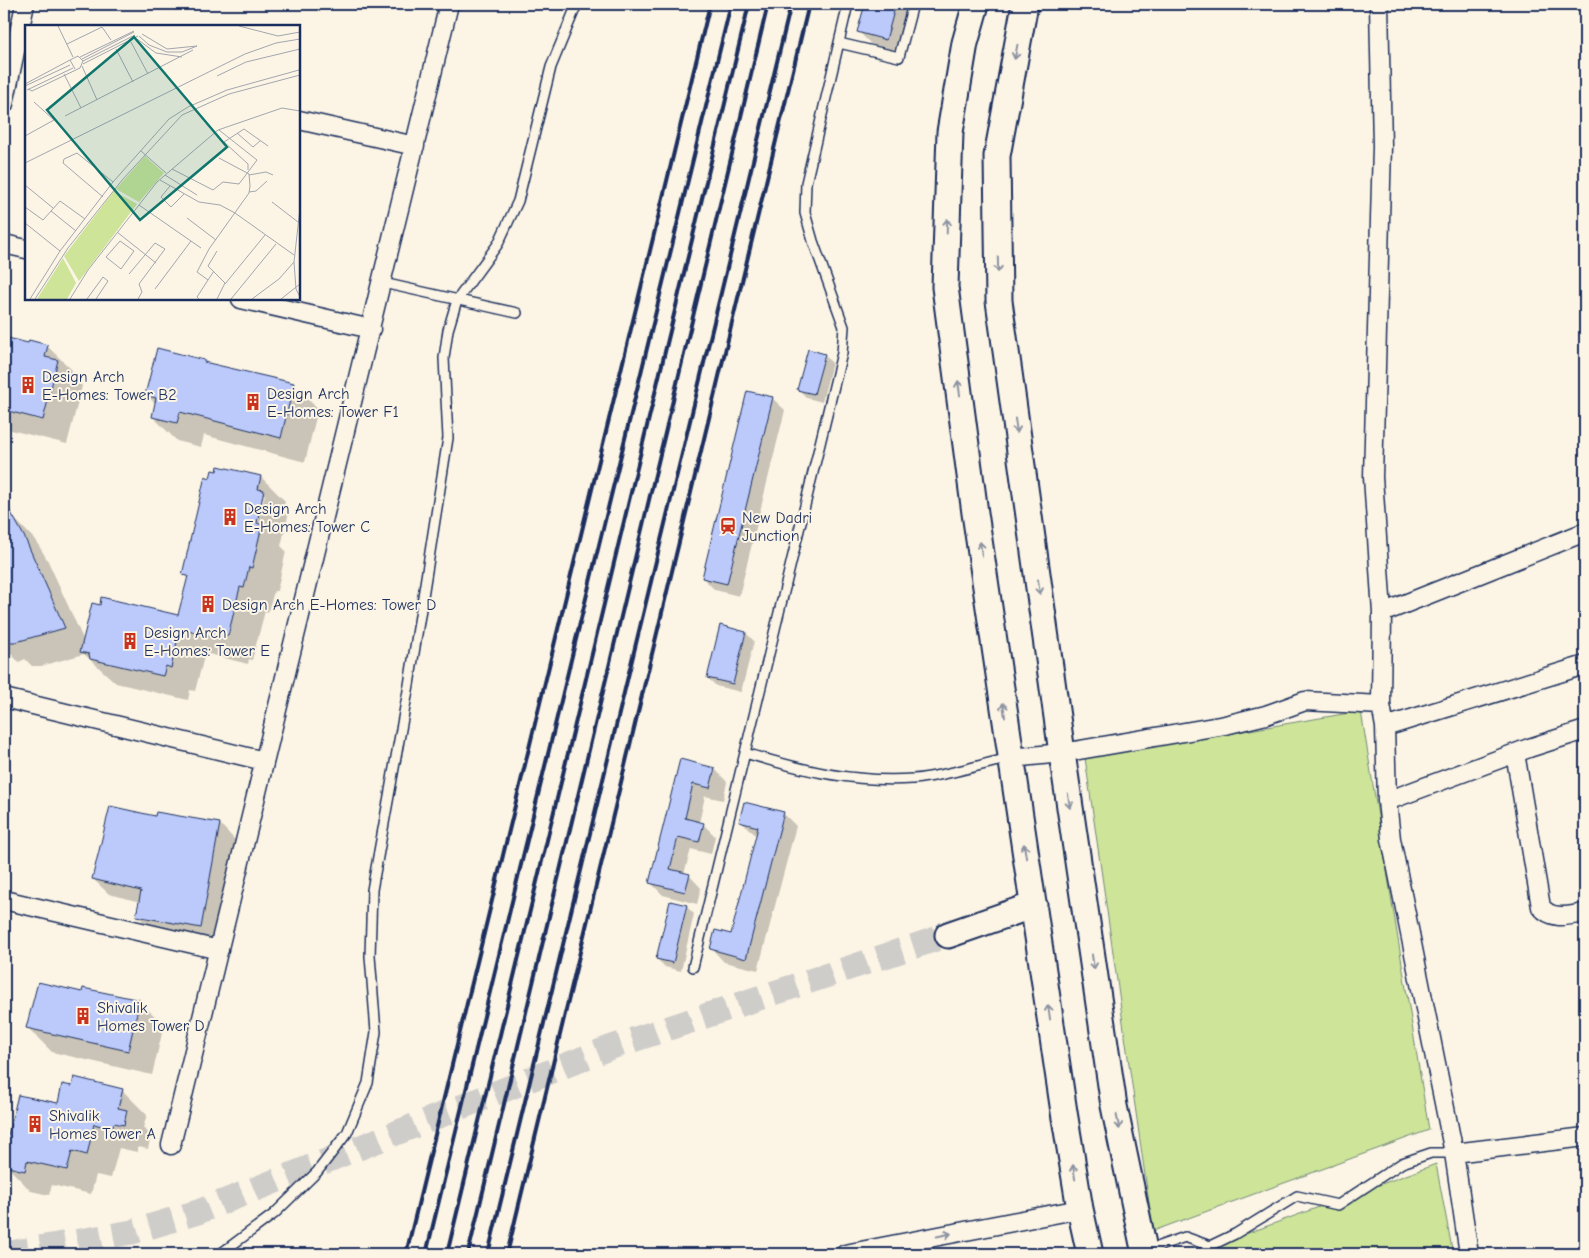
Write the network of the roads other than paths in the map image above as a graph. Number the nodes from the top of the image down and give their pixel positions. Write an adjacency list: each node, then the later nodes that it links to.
1 (25, 4): 10 (street)
2 (449, 4): 13 (street)
3 (576, 4): 18 (lane)
4 (848, 4): 9 (lane)
5 (913, 4): 9 (lane)
6 (976, 4): 31 (street, one-way to 6)
7 (1025, 4): 29 (street, one-way to 29)
8 (1379, 4): 22 (street)
9 (839, 43): 28 (lane)
10 (21, 58): 11 (street)
11 (4, 104)
12 (300, 120): 13 (street)
13 (415, 146): 16 (street)
14 (4, 244): 15 (street)
15 (25, 249)
16 (383, 283): 18 (lane); 20 (street)
17 (245, 300): 20 (street)
18 (457, 300): 19 (lane); 45 (lane)
19 (517, 314)
20 (371, 329): 32 (street)
21 (1585, 532): 22 (street)
22 (1382, 612): 25 (street)
23 (1585, 665): 26 (street)
24 (4, 698): 32 (street)
25 (1381, 704): 26 (street); 29 (street)
26 (1385, 727): 33 (street)
27 (1585, 730): 30 (street)
28 (744, 753): 31 (lane); 39 (lane)
29 (1062, 753): 31 (street); 44 (street, one-way to 44)
30 (1515, 753): 33 (street); 36 (street)
31 (1011, 758): 35 (street, one-way to 31)
32 (264, 761): 38 (street)
33 (1387, 802): 42 (street)
34 (4, 900): 38 (street)
35 (1034, 905): 37 (street); 43 (street, one-way to 35)
36 (1585, 913)
37 (948, 935)
38 (219, 950): 41 (street)
39 (693, 967)
40 (1585, 1136): 42 (street)
41 (171, 1145)
42 (1454, 1153): 44 (lane); 48 (street)
43 (1080, 1209): 46 (street, one-way to 43); 47 (street)
44 (1145, 1252)
45 (220, 1254)
46 (845, 1254)
47 (1090, 1254)
48 (1469, 1254)

